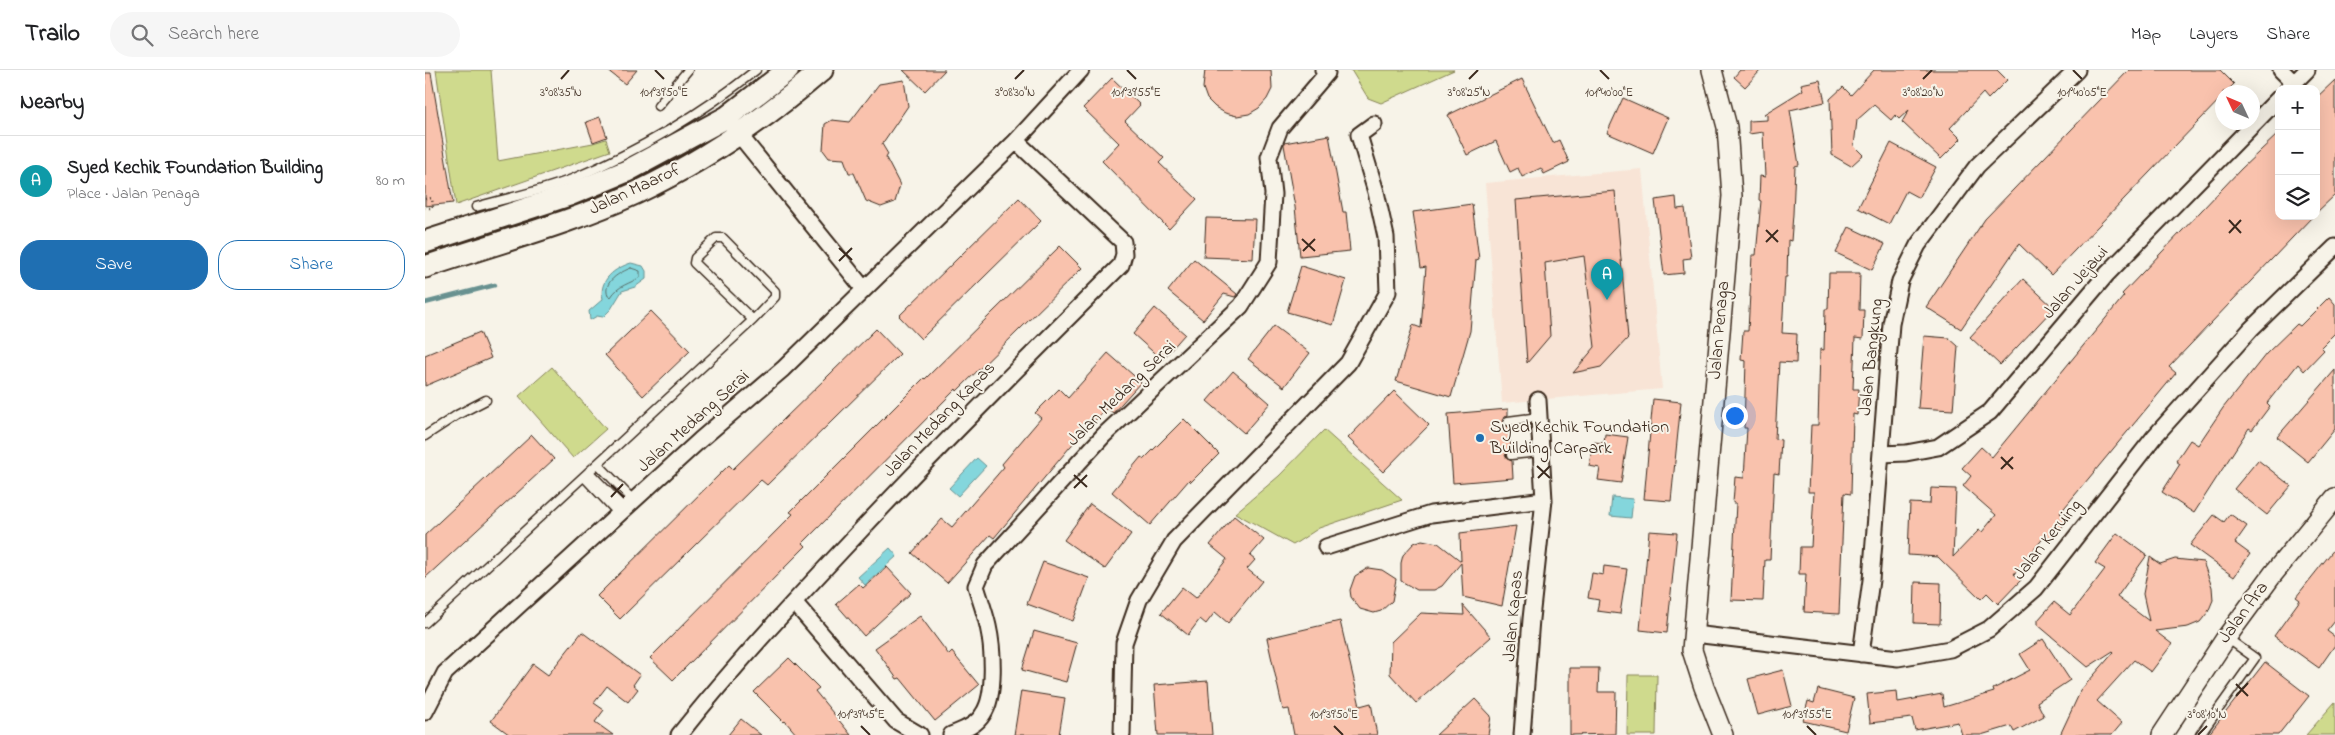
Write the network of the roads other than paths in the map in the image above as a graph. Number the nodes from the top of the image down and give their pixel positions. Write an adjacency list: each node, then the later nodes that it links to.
1 (688, 70): 14 (lane)
2 (756, 70): 19 (lane)
3 (788, 70): 15 (main road, Jalan Maarof)
4 (822, 70): 17 (main road, Jalan Maarof)
5 (1081, 70): 18 (street, Jalan Medang Serai)
6 (1323, 70): 48 (street, Jalan Medang Serai)
7 (1712, 70): 42 (street, Jalan Penaga)
8 (2077, 70): 32 (street, Jalan Bangkung)
9 (2281, 70): 11 (street)
10 (2307, 70): 12 (street)
11 (2290, 85)
12 (2292, 85)
13 (2275, 102): 32 (street, Jalan Jejawi)
14 (659, 106)
15 (727, 117): 17 (street); 19 (main road, Jalan Maarof)
16 (1375, 124): 49 (street)
17 (739, 135): 23 (main road, Jalan Maarof); 24 (street)
18 (1016, 141): 24 (street, Jalan Medang Serai); 40 (street, Jalan Medang Kapas)
19 (475, 217): 20 (street); 21 (main road, Jalan Maarof)
20 (425, 234)
21 (425, 242)
22 (2335, 247): 44 (street, Jalan Keruing)
23 (425, 267)
24 (864, 289): 38 (street, Jalan Medang Serai)
25 (753, 320): 25 (lane); 34 (lane)
26 (486, 400): 30 (lane)
27 (1537, 400): 28 (street, Jalan Kapas)
28 (1539, 417): 29 (lane); 31 (street, Jalan Kapas)
29 (1509, 421)
30 (425, 436)
31 (1540, 452): 33 (lane); 37 (street, Jalan Kapas)
32 (1881, 454): 44 (street, Jalan Bangkung)
33 (1511, 455)
34 (598, 464): 35 (lane); 38 (lane)
35 (587, 474): 38 (lane); 41 (lane)
36 (2335, 498): 43 (street, Jalan Ara)
37 (1544, 500): 39 (street); 50 (street, Jalan Kapas)
38 (626, 508): 45 (street, Jalan Medang Serai)
39 (1326, 547)
40 (794, 602): 46 (street, Jalan Medang Kapas); 47 (street)
41 (425, 623)
42 (1694, 634): 44 (street, Jalan Keruing); 51 (street, Jalan Penaga)
43 (2227, 638): 52 (street, Jalan Ara); 53 (lane)
44 (1861, 654)
45 (425, 712)
46 (679, 735)
47 (920, 735)
48 (951, 735)
49 (1122, 735)
50 (1522, 735)
51 (1723, 735)
52 (2161, 735)
53 (2200, 735)

